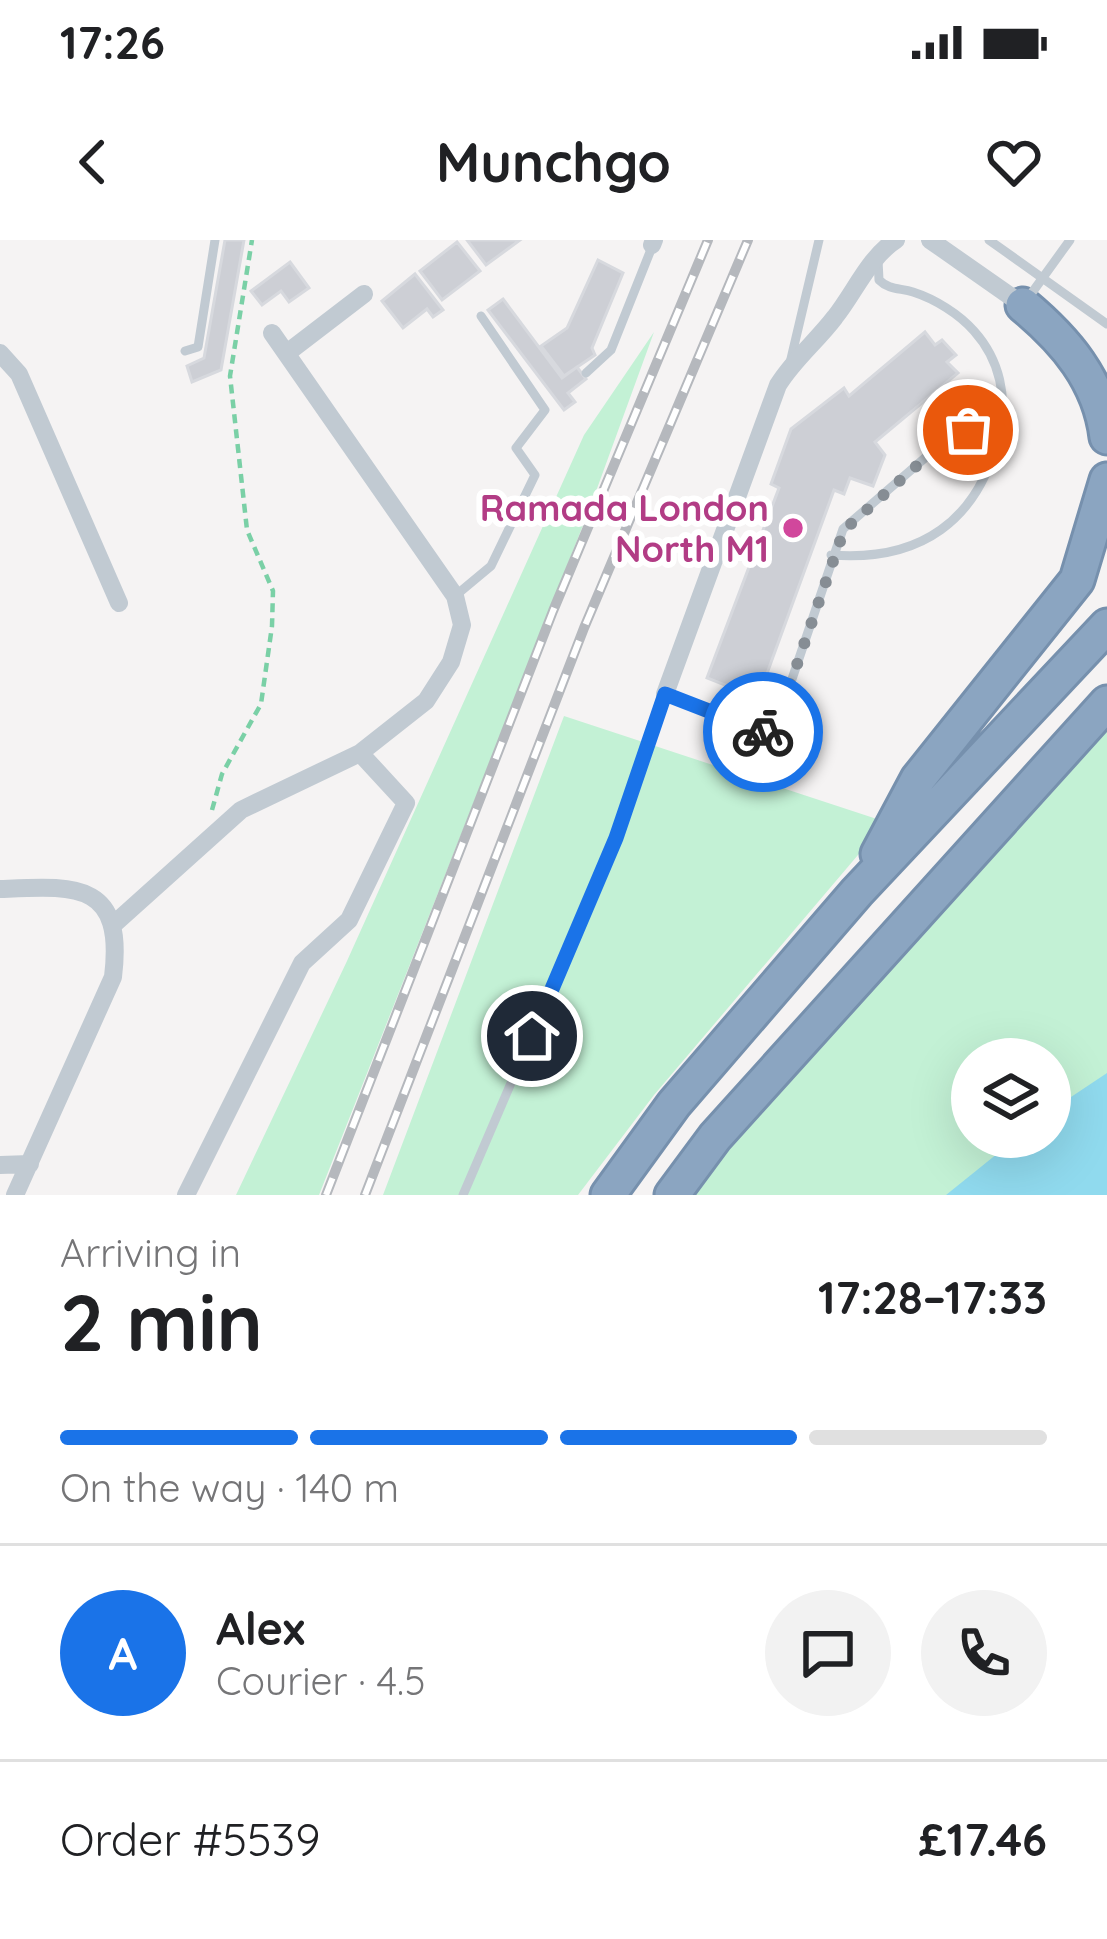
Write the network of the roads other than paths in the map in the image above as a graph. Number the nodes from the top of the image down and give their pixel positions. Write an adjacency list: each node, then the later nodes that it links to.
1 (215, 240): 14 (lane)
2 (818, 240): 17 (lane)
3 (896, 240): 8 (street)
4 (930, 240): 9 (street)
5 (989, 240): 9 (lane)
6 (1070, 240): 9 (lane)
7 (653, 243): 18 (lane)
8 (877, 247): 17 (street); 19 (lane)
9 (1032, 292): 12 (lane); 20 (highway)
10 (364, 294): 16 (street)
11 (481, 316): 23 (lane)
12 (1107, 324)
13 (272, 333): 16 (street)
14 (185, 351)
15 (0, 353): 24 (street)
16 (287, 353): 23 (street)
17 (789, 368): 26 (street)
18 (586, 373)
19 (1000, 434): 22 (lane); 22 (lane)
20 (1107, 436)
21 (1107, 480): 30 (highway)
22 (832, 555): 26 (lane)
23 (455, 596): 28 (street)
24 (119, 603)
25 (1107, 626): 30 (highway)
26 (665, 694): 36 (lane)
27 (1107, 703): 38 (highway)
28 (361, 753): 31 (street); 35 (street)
29 (0, 889): 31 (street)
30 (857, 892): 37 (highway)
31 (113, 925): 32 (street)
32 (30, 1164): 33 (street); 34 (street)
33 (0, 1165)
34 (15, 1195)
35 (186, 1195)
36 (463, 1195)
37 (608, 1195)
38 (672, 1195)

